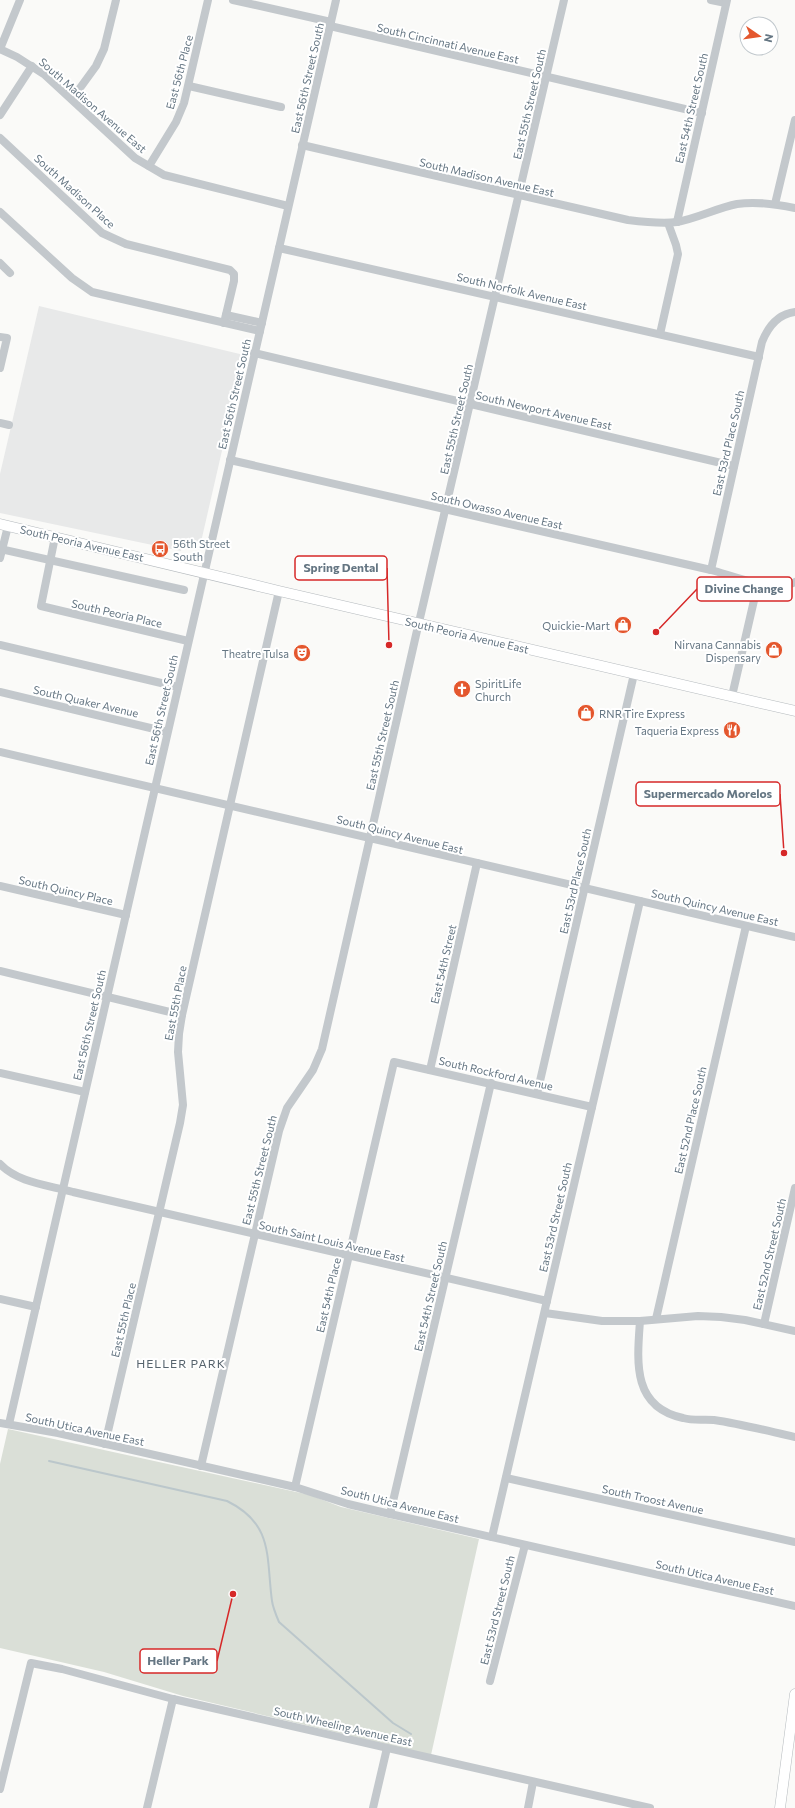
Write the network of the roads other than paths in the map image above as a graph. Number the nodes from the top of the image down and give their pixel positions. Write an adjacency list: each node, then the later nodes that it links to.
1 (20, 0): 10 (street)
2 (116, 0): 14 (street)
3 (208, 0): 13 (street, East 56th Place)
4 (233, 0): 9 (street, South Cincinnati Avenue East)
5 (336, 0): 9 (street, East 56th Street South)
6 (564, 0): 12 (street, East 55th Street South)
7 (711, 0): 8 (street)
8 (726, 2): 16 (street, East 54th Street South)
9 (330, 24): 12 (street, South Cincinnati Avenue East); 20 (street, East 56th Street South)
10 (0, 49): 11 (street, South Madison Avenue East)
11 (32, 66): 14 (street, South Madison Avenue East); 17 (street)
12 (546, 77): 16 (street, South Cincinnati Avenue East); 22 (street, East 55th Street South)
13 (189, 86): 15 (street); 21 (street, East 56th Place)
14 (72, 99): 21 (street, South Madison Avenue East)
15 (281, 106)
16 (702, 113): 27 (street, East 54th Street South)
17 (0, 115)
18 (795, 120): 23 (street)
19 (0, 138): 34 (street, South Madison Place)
20 (302, 145): 22 (street, South Madison Avenue East); 24 (street, East 56th Street South)
21 (149, 166): 24 (street, South Madison Avenue East)
22 (519, 195): 28 (street, South Madison Avenue East); 32 (street, East 55th Street South)
23 (775, 204): 25 (street, South Madison Avenue East); 27 (street, South Madison Avenue East)
24 (288, 206): 29 (street, East 56th Street South)
25 (795, 208)
26 (0, 212): 34 (street)
27 (677, 222): 28 (street, South Madison Avenue East)
28 (668, 223): 36 (street)
29 (279, 248): 32 (street, South Norfolk Avenue East); 35 (street, East 56th Street South)
30 (0, 263): 31 (street)
31 (10, 273)
32 (496, 296): 36 (street, South Norfolk Avenue East); 41 (street, East 55th Street South)
33 (795, 312): 39 (street, East 53rd Place South)
34 (225, 319): 35 (street)
35 (261, 327): 38 (street, East 56th Street South)
36 (660, 334): 39 (street, South Norfolk Avenue East)
37 (3, 337): 40 (street)
38 (254, 353): 41 (street, South Newport Avenue East); 44 (street, East 56th Street South)
39 (759, 357): 45 (street, East 53rd Place South)
40 (0, 368)
41 (470, 404): 45 (street, South Newport Avenue East); 46 (street, East 55th Street South)
42 (0, 423): 43 (street)
43 (9, 425)
44 (230, 460): 46 (street, South Owasso Avenue East); 52 (street, East 56th Street South)
45 (734, 466): 51 (street, East 53rd Place South)
46 (446, 510): 51 (street, South Owasso Avenue East); 57 (street, East 55th Street South)
47 (4, 525): 48 (main road, South Peoria Avenue East); 49 (street)
48 (55, 537): 50 (street); 52 (main road, South Peoria Avenue East)
49 (1, 552): 50 (street, South Peoria Avenue East)
50 (50, 560): 55 (street, South Peoria Avenue East); 58 (street, South Peoria Place)
51 (711, 570): 54 (street, South Owasso Avenue East)
52 (204, 573): 56 (main road, South Peoria Avenue East); 58 (street, East 56th Street South)
53 (795, 582): 54 (street)
54 (758, 583): 63 (street)
55 (184, 590)
56 (279, 591): 57 (main road, South Peoria Avenue East); 68 (street, East 55th Place)
57 (419, 623): 60 (main road, South Peoria Avenue East); 69 (street, East 55th Street South)
58 (188, 641): 61 (street, East 56th Street South)
59 (0, 645): 61 (street)
60 (634, 674): 63 (main road, South Peoria Avenue East); 72 (street, East 53rd Place South)
61 (178, 687): 65 (street, East 56th Street South)
62 (0, 692): 65 (street, South Quaker Avenue)
63 (732, 696): 64 (main road, South Peoria Avenue East)
64 (795, 711)
65 (167, 732): 67 (street, East 56th Street South)
66 (0, 752): 67 (street, South Quincy Avenue East)
67 (155, 788): 68 (street, South Quincy Avenue East); 74 (street, East 56th Street South)
68 (231, 804): 69 (street, South Quincy Avenue East); 79 (street, East 55th Place)
69 (370, 838): 70 (street, South Quincy Avenue East); 91 (street, East 55th Street South)
70 (477, 863): 72 (street, South Quincy Avenue East); 81 (street, East 54th Street)
71 (0, 886): 74 (street, South Quincy Place)
72 (585, 888): 73 (street, South Quincy Avenue East); 85 (street, East 53rd Place South)
73 (640, 901): 75 (street, South Quincy Avenue East); 86 (street, East 53rd Street South)
74 (126, 915): 78 (street, East 56th Street South)
75 (746, 926): 76 (street, South Quincy Avenue East); 98 (street, East 52nd Place South)
76 (795, 937)
77 (0, 971): 78 (street)
78 (107, 997): 79 (street); 84 (street, East 56th Street South)
79 (182, 1015): 90 (street, East 55th Place)
80 (394, 1062): 81 (street, South Rockford Avenue); 92 (street, East 54th Place)
81 (430, 1070): 83 (street, South Rockford Avenue)
82 (0, 1073): 84 (street)
83 (491, 1083): 85 (street, South Rockford Avenue); 93 (street, East 54th Street South)
84 (85, 1092): 89 (street, East 56th Street South)
85 (537, 1094): 86 (street, South Rockford Avenue)
86 (592, 1107): 95 (street, East 53rd Street South)
87 (0, 1164): 89 (street, South Saint Louis Avenue East)
88 (795, 1188): 100 (street, East 52nd Street South)
89 (63, 1189): 90 (street, South Saint Louis Avenue East); 96 (street, East 56th Street South)
90 (159, 1212): 91 (street, South Saint Louis Avenue East); 105 (street, East 55th Place)
91 (255, 1234): 92 (street, South Saint Louis Avenue East); 106 (street, East 55th Street South)
92 (349, 1256): 93 (street, South Saint Louis Avenue East); 108 (street, East 54th Place)
93 (446, 1278): 95 (street, South Saint Louis Avenue East); 109 (street, East 54th Street South)
94 (0, 1299): 96 (street)
95 (547, 1301): 97 (street, East 53rd Street South)
96 (36, 1307): 103 (street, East 56th Street South)
97 (545, 1313): 99 (street); 107 (street, East 53rd Street South)
98 (656, 1319): 99 (street); 100 (street)
99 (640, 1322): 104 (street)
100 (764, 1324): 101 (street)
101 (795, 1331)
102 (0, 1422): 103 (street, South Utica Avenue East)
103 (9, 1424): 105 (street, South Utica Avenue East)
104 (795, 1437)
105 (106, 1444): 106 (street, South Utica Avenue East)
106 (201, 1466): 108 (street, South Utica Avenue East)
107 (506, 1478): 110 (street, East 53rd Street South); 111 (street, South Troost Avenue)
108 (295, 1487): 109 (street, South Utica Avenue East)
109 (390, 1514): 110 (street, South Utica Avenue East)
110 (492, 1537): 112 (street, South Utica Avenue East)
111 (795, 1542)
112 (525, 1545): 113 (street, South Utica Avenue East); 114 (street, East 53rd Street South)
113 (795, 1606)
114 (490, 1681)
115 (795, 1694): 125 (main road)
116 (173, 1699): 117 (street, South Wheeling Avenue East); 119 (street, South Wheeling Avenue East); 121 (street)
117 (387, 1748): 118 (street, South Wheeling Avenue East); 122 (street)
118 (533, 1782): 120 (street, South Wheeling Avenue East); 123 (street)
119 (0, 1790)
120 (622, 1805): 124 (street, South Wheeling Avenue East)
121 (147, 1808)
122 (373, 1808)
123 (528, 1808)
124 (650, 1808)
125 (780, 1808)

